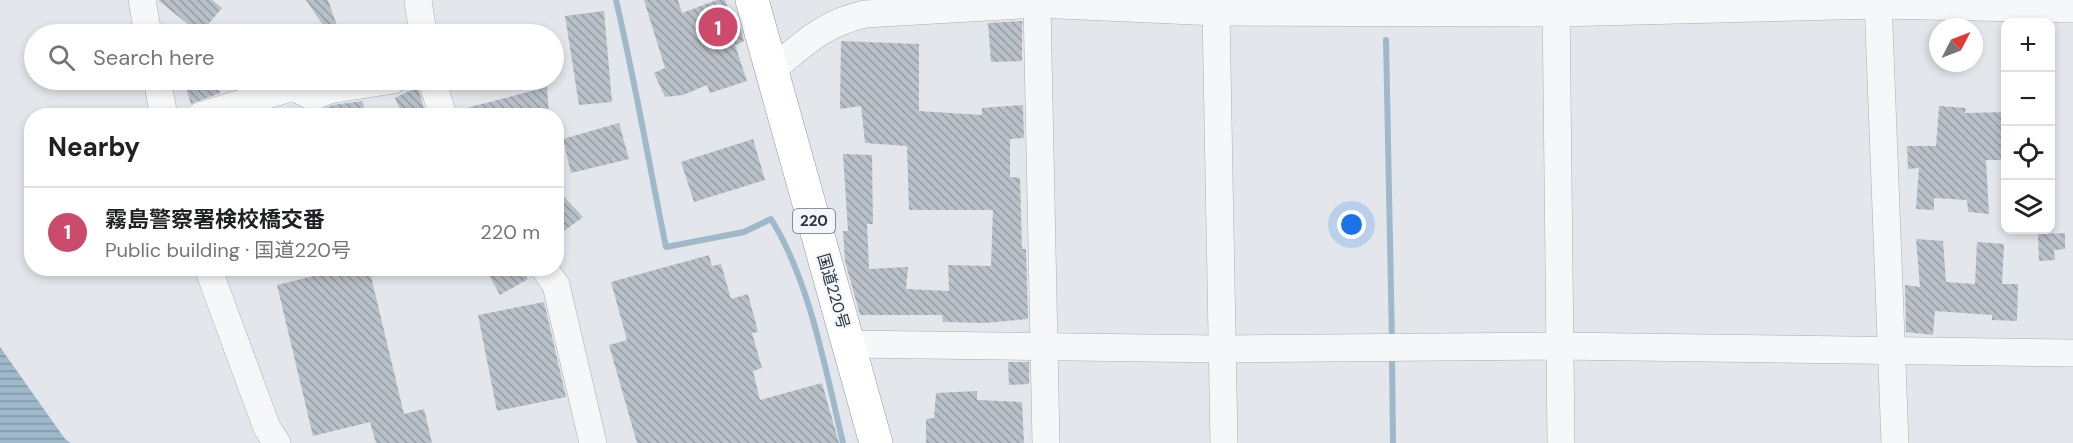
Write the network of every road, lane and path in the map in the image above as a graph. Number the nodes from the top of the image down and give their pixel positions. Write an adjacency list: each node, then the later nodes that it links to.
1 (142, 0): 9 (street)
2 (418, 0): 10 (street)
3 (752, 0): 11 (highway, 国道220号 / 220)
4 (1878, 2): 6 (street); 7 (street); 26 (street)
5 (1037, 4): 8 (street); 11 (street); 23 (street)
6 (1557, 7): 8 (street); 24 (street)
7 (2073, 9)
8 (1216, 12): 25 (street)
9 (146, 24)
10 (422, 24)
11 (772, 70): 22 (highway, 国道220号 / 220)
12 (159, 90): 17 (street)
13 (283, 90): 18 (street)
14 (299, 90): 15 (street)
15 (329, 90)
16 (435, 90): 19 (street)
17 (162, 108)
18 (226, 108)
19 (441, 108)
20 (211, 276): 28 (street)
21 (550, 276): 29 (street)
22 (849, 344): 23 (street); 30 (highway, 国道220号 / 220)
23 (1046, 346): 25 (street); 31 (street)
24 (1559, 346): 25 (street); 26 (street); 33 (street)
25 (1221, 349): 32 (street)
26 (1893, 350): 27 (street); 34 (street)
27 (2073, 353)
28 (277, 443)
29 (593, 443)
30 (876, 443)
31 (1046, 443)
32 (1224, 443)
33 (1561, 443)
34 (1895, 443)

